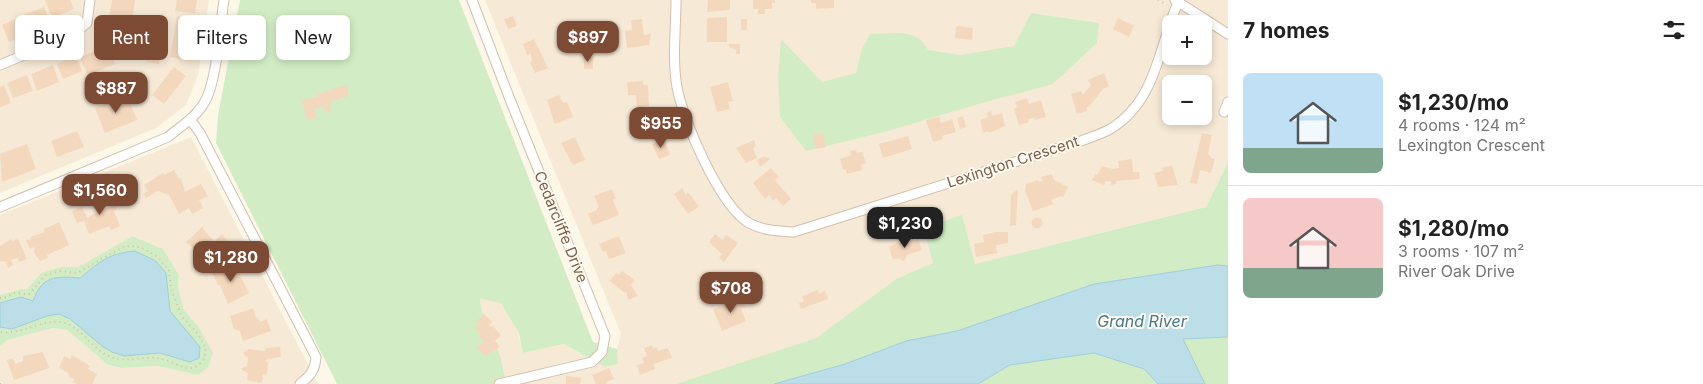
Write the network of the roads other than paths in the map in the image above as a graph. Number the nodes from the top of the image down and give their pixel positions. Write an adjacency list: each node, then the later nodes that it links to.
1 (90, 0): 7 (street)
2 (224, 0): 10 (street)
3 (472, 0): 13 (street, Cedarcliffe Drive)
4 (676, 0): 5 (street, Lexington Crescent)
5 (1176, 1): 6 (street)
6 (1228, 34)
7 (0, 65)
8 (1228, 102): 9 (street)
9 (1224, 112)
10 (190, 119): 11 (street); 12 (street)
11 (0, 207)
12 (300, 384)
13 (500, 384)

